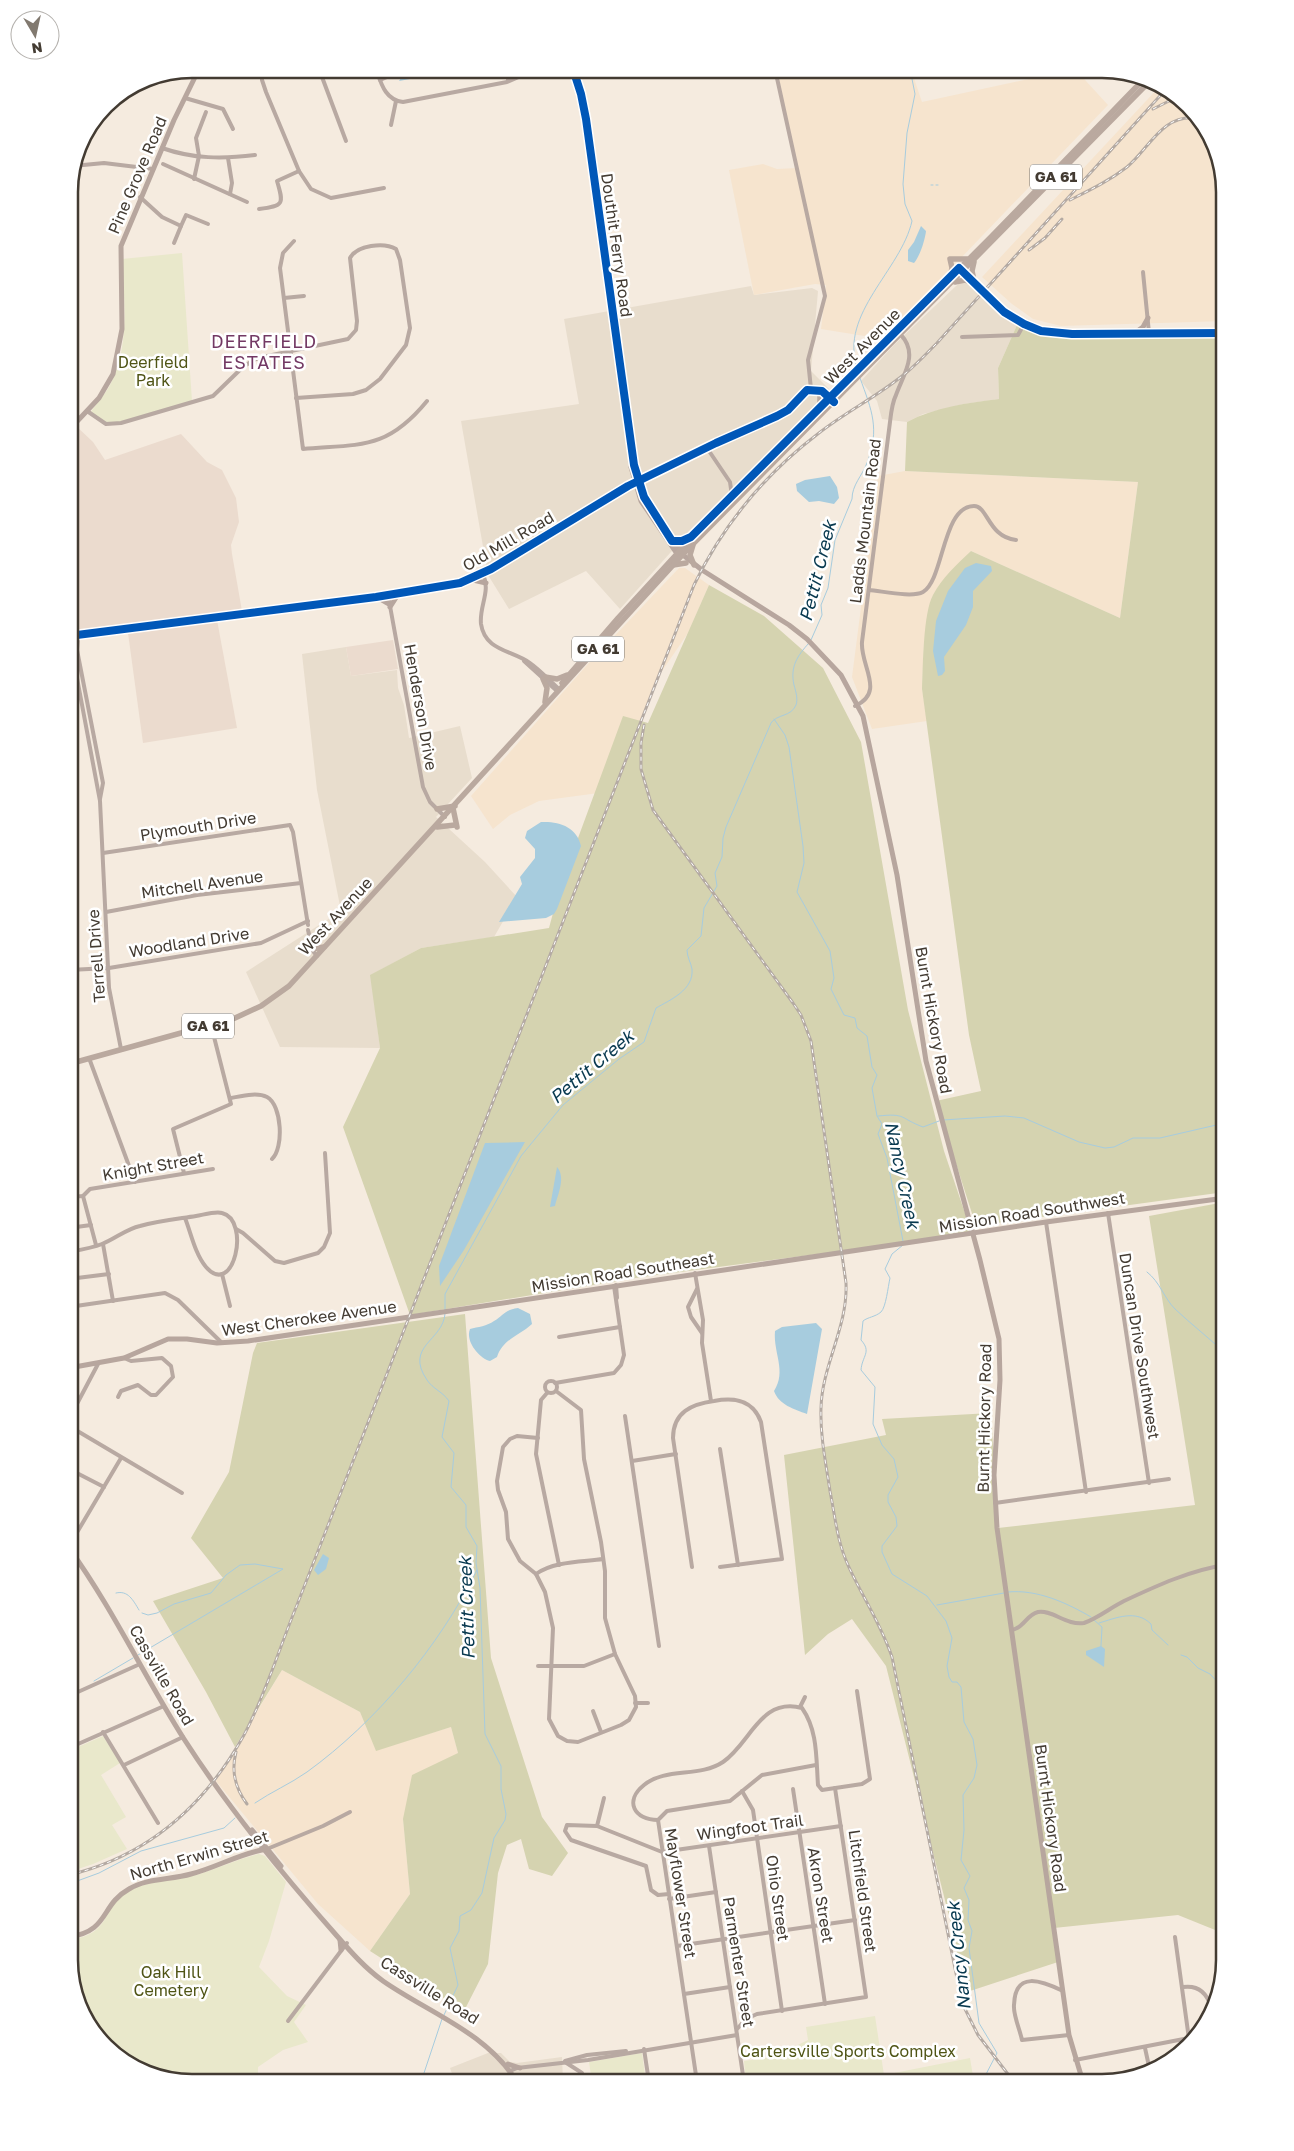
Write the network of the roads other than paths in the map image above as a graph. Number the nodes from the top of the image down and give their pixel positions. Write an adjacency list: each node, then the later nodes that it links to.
1 (195, 78): 13 (main road, Pine Grove Road)
2 (263, 78): 26 (street)
3 (322, 78): 18 (street)
4 (385, 78): 9 (street)
5 (510, 78): 10 (street)
6 (516, 78): 10 (street)
7 (576, 78): 59 (main road, Douthit Ferry Road)
8 (777, 78): 52 (street)
9 (380, 80): 14 (street)
10 (507, 82): 14 (street)
11 (1139, 84): 37 (main road, West Avenue / GA 61)
12 (1145, 86): 37 (main road, West Avenue / GA 61)
13 (185, 98): 17 (street); 19 (main road, Pine Grove Road)
14 (396, 101): 16 (street)
15 (206, 112): 21 (street)
16 (390, 124)
17 (233, 128)
18 (346, 141)
19 (162, 148): 21 (street); 25 (main road, Pine Grove Road)
20 (255, 155): 22 (street)
21 (199, 156): 22 (street); 27 (street)
22 (228, 158): 29 (street)
23 (163, 164): 27 (street)
24 (80, 165): 25 (street)
25 (153, 169): 30 (main road, Pine Grove Road)
26 (299, 171): 28 (street); 32 (street)
27 (194, 179): 29 (street)
28 (384, 188)
29 (230, 194): 31 (street)
30 (140, 198): 34 (street); 57 (main road, Pine Grove Road)
31 (247, 202)
32 (259, 209)
33 (208, 224): 34 (street)
34 (181, 226): 36 (street)
35 (294, 241): 43 (street)
36 (174, 243)
37 (973, 259): 38 (main road, West Avenue / GA 61); 40 (main road); 41 (main road)
38 (961, 270): 40 (main road, West Avenue / GA 61); 41 (main road)
39 (1143, 272): 44 (street)
40 (951, 280): 41 (main road); 49 (main road, West Avenue / GA 61); 54 (main road, West Avenue / GA 61)
41 (973, 283): 45 (main road)
42 (304, 296): 43 (street)
43 (284, 298): 51 (street)
44 (1148, 318): 46 (main road); 47 (street)
45 (1024, 324): 46 (main road); 50 (street)
46 (1133, 333): 47 (main road)
47 (1149, 333): 48 (main road)
48 (1216, 333)
49 (901, 335): 54 (main road, West Avenue / GA 61); 79 (street, Ladds Mountain Road)
50 (962, 337)
51 (290, 352): 53 (street); 53 (street); 57 (street)
52 (811, 389): 54 (main road); 56 (main road); 60 (main road, Old Mill Road)
53 (296, 398): 55 (street)
54 (832, 400): 56 (main road, West Avenue / GA 61); 69 (main road, West Avenue / GA 61)
55 (428, 401)
56 (820, 408): 65 (main road, West Avenue / GA 61)
57 (87, 411): 58 (main road, Pine Grove Road)
58 (78, 419)
59 (627, 426): 61 (main road, Douthit Ferry Road); 63 (main road, Douthit Ferry Road)
60 (707, 448): 62 (main road, Old Mill Road); 64 (street)
61 (635, 472): 62 (main road); 63 (main road, Douthit Ferry Road)
62 (648, 477): 63 (main road, Old Mill Road)
63 (636, 482): 66 (main road, Old Mill Road); 67 (main road, Douthit Ferry Road); 71 (main road, Douthit Ferry Road)
64 (730, 482): 65 (street); 68 (street)
65 (743, 485): 68 (main road, West Avenue / GA 61)
66 (623, 488): 67 (main road); 76 (main road, Old Mill Road)
67 (637, 493): 72 (main road, Douthit Ferry Road)
68 (732, 496): 69 (main road, West Avenue / GA 61)
69 (692, 540): 71 (main road); 72 (main road, West Avenue / GA 61); 74 (main road)
70 (1016, 540): 79 (street)
71 (672, 541): 72 (main road, Douthit Ferry Road)
72 (680, 554): 73 (main road, Burnt Hickory Road); 74 (main road, Burnt Hickory Road); 75 (main road, West Avenue / GA 61); 87 (main road, West Avenue / GA 61)
73 (686, 563): 75 (main road); 83 (main road, Burnt Hickory Road)
74 (694, 565): 83 (main road, Burnt Hickory Road)
75 (674, 566): 89 (main road, West Avenue / GA 61)
76 (482, 574): 77 (main road, Old Mill Road); 78 (street)
77 (470, 580): 78 (main road); 80 (main road, Old Mill Road)
78 (486, 583): 88 (street)
79 (869, 590): 91 (street, Ladds Mountain Road)
80 (399, 593): 81 (main road, Old Mill Road); 84 (main road)
81 (388, 595): 82 (main road, Old Mill Road); 84 (street, Henderson Drive)
82 (376, 597): 84 (main road); 85 (main road, Old Mill Road)
83 (748, 600): 91 (main road, Burnt Hickory Road)
84 (389, 605): 93 (street, Henderson Drive)
85 (78, 636)
86 (78, 655): 96 (street, Terrell Drive)
87 (568, 674): 88 (main road); 89 (main road, West Avenue / GA 61)
88 (544, 678): 89 (street); 90 (main road)
89 (558, 690): 90 (main road, West Avenue / GA 61)
90 (544, 704): 92 (main road, West Avenue / GA 61)
91 (856, 705): 124 (main road, Burnt Hickory Road)
92 (454, 807): 93 (main road); 94 (main road, West Avenue / GA 61); 95 (main road)
93 (437, 809): 94 (street, Henderson Drive)
94 (446, 817): 95 (main road, West Avenue / GA 61)
95 (435, 828): 100 (main road, West Avenue / GA 61)
96 (103, 853): 97 (street, Plymouth Drive); 98 (street, Terrell Drive)
97 (302, 883): 98 (street, Mitchell Avenue); 99 (street)
98 (106, 912): 103 (street, Terrell Drive)
99 (308, 925): 101 (street); 103 (street, Woodland Drive)
100 (326, 947): 101 (main road); 102 (main road, West Avenue / GA 61)
101 (312, 948): 102 (street)
102 (317, 956): 105 (main road, West Avenue / GA 61)
103 (109, 968): 104 (street, Woodland Drive); 106 (street, Terrell Drive)
104 (78, 970)
105 (211, 1025): 106 (main road, West Avenue / GA 61); 109 (street)
106 (121, 1049): 107 (main road, West Avenue / GA 61)
107 (88, 1058): 108 (main road, West Avenue / GA 61); 114 (street)
108 (78, 1061)
109 (231, 1098): 111 (street); 113 (street)
110 (325, 1152): 123 (street)
111 (272, 1159)
112 (213, 1169): 113 (street, Knight Street)
113 (184, 1173): 114 (street, Knight Street)
114 (135, 1182): 116 (street, Knight Street)
115 (78, 1196): 116 (street, Knight Street)
116 (83, 1196): 121 (street)
117 (1216, 1199): 118 (main road, Mission Road Southwest)
118 (1108, 1212): 120 (main road, Mission Road Southwest); 161 (street, Duncan Drive Southwest)
119 (185, 1218): 123 (street); 125 (street); 131 (street)
120 (1046, 1222): 124 (main road, Mission Road Southwest); 163 (street)
121 (91, 1225): 122 (street); 126 (street)
122 (78, 1227)
123 (236, 1229): 131 (street)
124 (972, 1234): 128 (main road, Mission Road Southwest); 165 (main road, Burnt Hickory Road)
125 (102, 1244): 126 (street); 130 (street)
126 (96, 1246): 127 (street)
127 (78, 1250)
128 (843, 1252): 129 (main road, Mission Road Southeast)
129 (695, 1273): 133 (main road, Mission Road Southeast); 134 (street)
130 (109, 1274): 132 (street); 135 (street)
131 (222, 1274): 137 (street)
132 (78, 1278)
133 (615, 1285): 138 (main road, Mission Road Southeast); 139 (street)
134 (698, 1288): 140 (street); 140 (street)
135 (113, 1300): 136 (street); 142 (street)
136 (78, 1306)
137 (230, 1306)
138 (408, 1317): 142 (main road, West Cherokee Avenue)
139 (620, 1327): 141 (street); 146 (street)
140 (702, 1333): 150 (street)
141 (559, 1337)
142 (222, 1343): 143 (main road, West Cherokee Avenue)
143 (124, 1358): 144 (main road, West Cherokee Avenue); 149 (street)
144 (98, 1364): 145 (main road, West Cherokee Avenue); 151 (street)
145 (78, 1367)
146 (555, 1383): 147 (street); 148 (street)
147 (556, 1391): 148 (street); 167 (street)
148 (547, 1393): 154 (street)
149 (118, 1396)
150 (711, 1401): 156 (street); 170 (street)
151 (78, 1402)
152 (625, 1416): 158 (street)
153 (78, 1432): 157 (street)
154 (538, 1438): 169 (street); 174 (street)
155 (720, 1449): 170 (street)
156 (676, 1454): 158 (street); 171 (street)
157 (121, 1458): 162 (street); 164 (street)
158 (632, 1461): 176 (street)
159 (78, 1474): 162 (street)
160 (1169, 1479): 161 (street)
161 (1149, 1483): 163 (street)
162 (104, 1487): 166 (street)
163 (1086, 1492): 165 (street)
164 (182, 1493)
165 (995, 1504): 175 (main road, Burnt Hickory Road)
166 (78, 1532)
167 (603, 1559): 169 (street); 177 (street)
168 (79, 1563): 178 (main road, Cassville Road)
169 (559, 1565): 174 (street)
170 (738, 1565): 172 (street)
171 (692, 1567)
172 (720, 1567)
173 (1216, 1568): 175 (street)
174 (536, 1574): 180 (street)
175 (1012, 1630): 224 (main road, Burnt Hickory Road)
176 (658, 1646)
177 (615, 1654): 180 (street); 184 (street)
178 (140, 1664): 182 (street); 186 (main road, Cassville Road)
179 (538, 1666): 180 (street)
180 (551, 1666): 190 (street)
181 (857, 1691): 195 (street)
182 (78, 1692)
183 (805, 1697): 187 (street)
184 (635, 1703): 185 (street); 190 (street)
185 (648, 1703)
186 (164, 1706): 189 (street); 191 (main road, Cassville Road)
187 (800, 1707): 194 (street); 200 (street)
188 (593, 1711): 190 (street)
189 (104, 1732): 192 (street); 193 (street)
190 (601, 1732)
191 (183, 1737): 193 (street); 207 (main road, Cassville Road)
192 (78, 1744)
193 (124, 1765): 201 (street)
194 (816, 1765): 195 (street); 197 (street, Mayflower Street)
195 (836, 1788): 203 (street, Litchfield Street)
196 (792, 1789): 204 (street, Akron Street)
197 (742, 1791): 200 (street, Mayflower Street); 205 (street, Ohio Street)
198 (604, 1798): 202 (street)
199 (350, 1812): 207 (street, North Erwin Street)
200 (658, 1820): 208 (street, Mayflower Street)
201 (158, 1823)
202 (597, 1826): 208 (street, Wingfoot Trail); 210 (street, Wingfoot Trail)
203 (841, 1826): 204 (street, Wingfoot Trail); 211 (street, Litchfield Street)
204 (799, 1832): 205 (street, Wingfoot Trail); 213 (street, Akron Street)
205 (757, 1838): 206 (street, Wingfoot Trail); 214 (street, Ohio Street)
206 (709, 1846): 208 (street, Wingfoot Trail); 209 (street, Parmenter Street)
207 (265, 1849): 212 (main road, Cassville Road); 215 (main road, North Erwin Street)
208 (662, 1852): 210 (street, Mayflower Street)
209 (716, 1892): 210 (street); 218 (street, Parmenter Street)
210 (669, 1897): 220 (street, Mayflower Street)
211 (855, 1920): 213 (street); 227 (street, Litchfield Street)
212 (324, 1921): 217 (main road, Cassville Road); 219 (main road, Cassville Road)
213 (814, 1926): 214 (street); 227 (street, Akron Street)
214 (771, 1933): 218 (street); 228 (street, Ohio Street)
215 (78, 1935)
216 (1175, 1937): 223 (street)
217 (340, 1940): 219 (main road, Cassville Road); 221 (main road)
218 (723, 1940): 220 (street); 222 (street, Parmenter Street)
219 (346, 1944): 221 (street); 230 (main road, Cassville Road)
220 (676, 1946): 225 (street, Mayflower Street)
221 (341, 1950): 229 (street)
222 (730, 1987): 225 (street); 231 (street, Parmenter Street)
223 (1182, 1987): 226 (street); 232 (street)
224 (1062, 1991): 234 (main road, Burnt Hickory Road); 234 (street)
225 (684, 1994): 236 (street, Mayflower Street)
226 (1209, 2000)
227 (825, 2004): 228 (street)
228 (782, 2010): 231 (street)
229 (288, 2021)
230 (465, 2029): 241 (main road, Cassville Road); 244 (main road, Cassville Road)
231 (737, 2029): 233 (street, Parmenter Street)
232 (1189, 2033)
233 (738, 2035): 236 (street); 250 (street, Parmenter Street)
234 (1069, 2035): 239 (main road, Burnt Hickory Road)
235 (1182, 2040): 237 (street)
236 (691, 2042): 238 (street); 249 (street, Mayflower Street)
237 (1145, 2048): 239 (street); 242 (street)
238 (644, 2049): 240 (street); 248 (street)
239 (1075, 2060): 251 (main road, Burnt Hickory Road)
240 (565, 2061): 243 (street); 247 (street)
241 (508, 2064): 243 (main road); 244 (main road, Cassville Road)
242 (1148, 2064)
243 (521, 2068): 244 (street); 246 (main road)
244 (511, 2070): 245 (main road, Cassville Road)
245 (513, 2073)
246 (520, 2073)
247 (582, 2073)
248 (648, 2073)
249 (695, 2073)
250 (743, 2073)
251 (1080, 2073)

